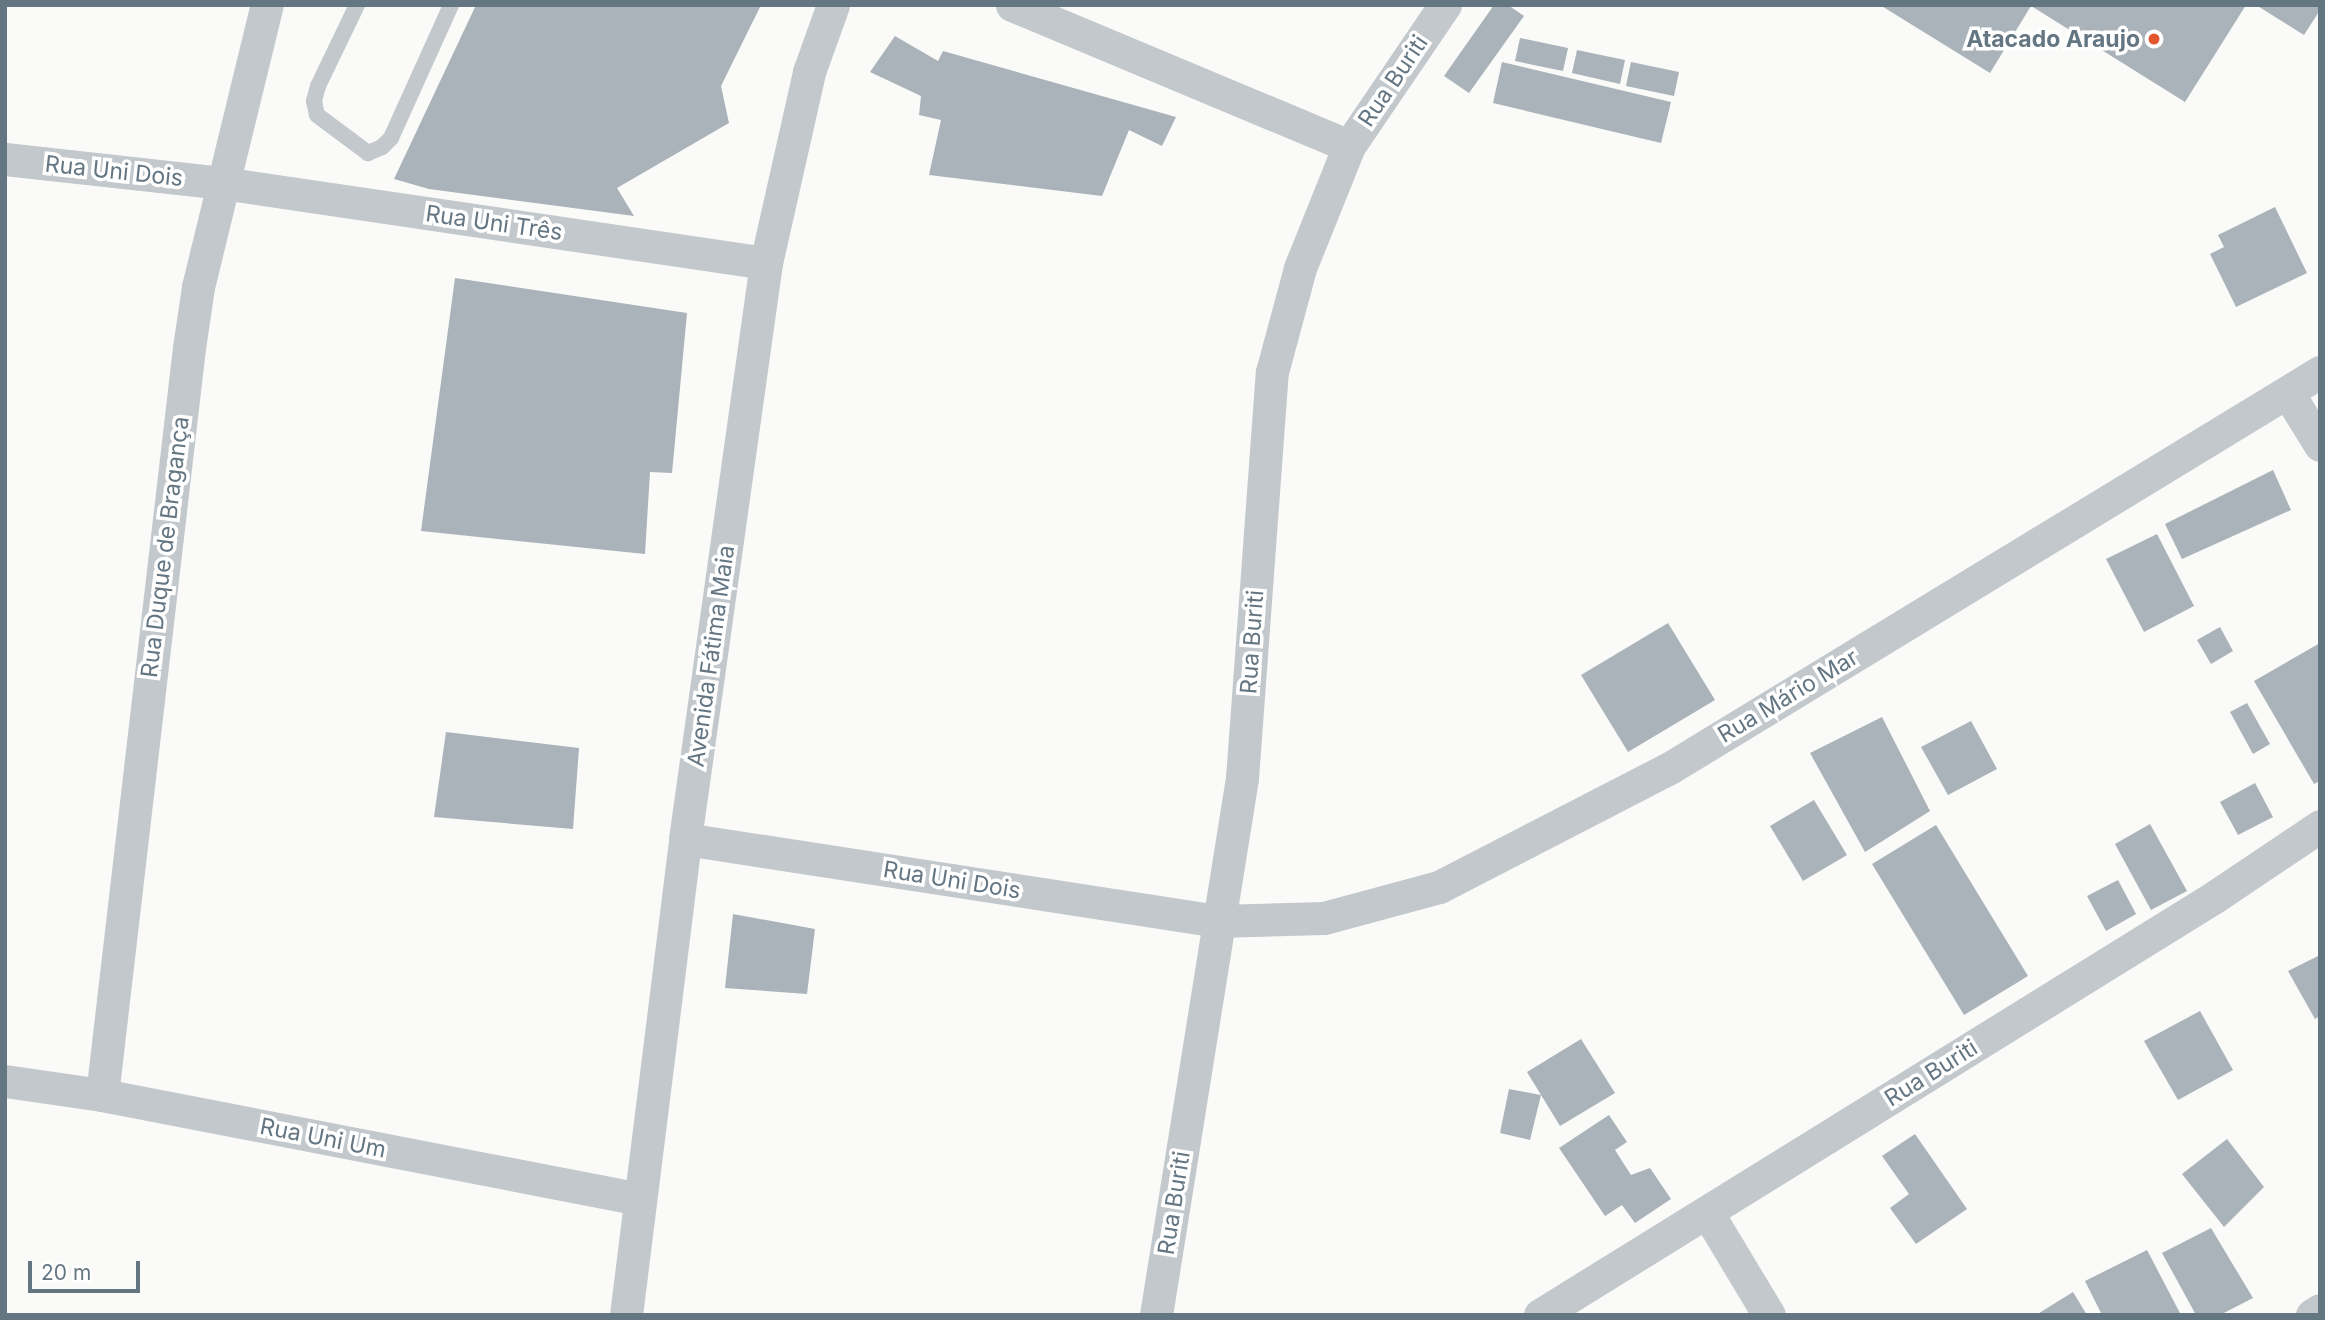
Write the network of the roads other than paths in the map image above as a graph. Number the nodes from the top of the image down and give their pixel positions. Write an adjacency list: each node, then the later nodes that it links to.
1 (267, 5): 9 (street, Rua Duque de Bragança)
2 (358, 5): 3 (lane)
3 (451, 5)
4 (833, 5): 10 (street, Avenida Fátima Maia)
5 (1012, 5): 7 (street)
6 (1445, 5): 7 (street, Rua Buriti)
7 (1349, 146): 16 (street, Rua Buriti)
8 (5, 159): 9 (street, Rua Uni Dois)
9 (222, 183): 10 (street, Rua Uni Três); 18 (street, Rua Duque de Bragança)
10 (766, 263): 15 (street, Avenida Fátima Maia)
11 (2320, 372): 12 (street, Rua Mário Mar)
12 (2288, 393): 13 (street); 16 (street, Rua Mário Mar)
13 (2320, 445)
14 (2320, 826): 20 (street, Rua Buriti)
15 (685, 839): 16 (street, Rua Uni Dois); 19 (street, Avenida Fátima Maia)
16 (1218, 921): 23 (street, Rua Buriti)
17 (5, 1081): 18 (street, Rua Uni Um)
18 (102, 1095): 19 (street, Rua Uni Um)
19 (640, 1199): 22 (street, Avenida Fátima Maia)
20 (1707, 1213): 24 (street, Rua Buriti); 25 (street)
21 (2320, 1310): 26 (street)
22 (626, 1315)
23 (1156, 1315)
24 (1540, 1315)
25 (1769, 1315)
26 (2312, 1315)

